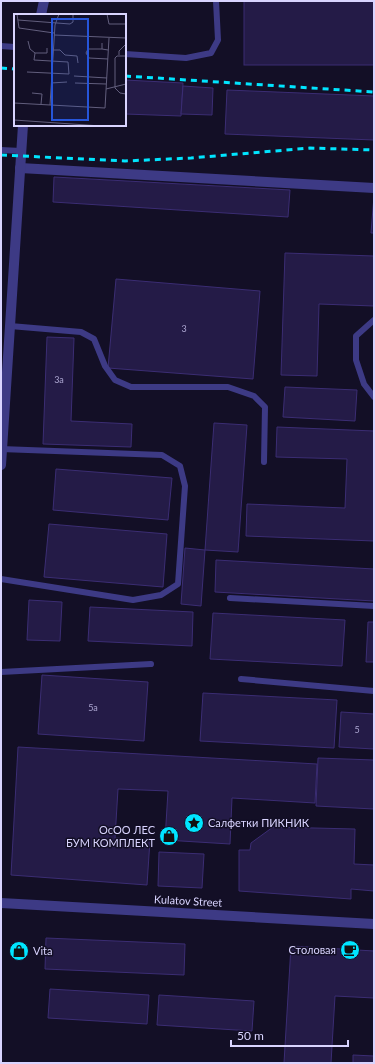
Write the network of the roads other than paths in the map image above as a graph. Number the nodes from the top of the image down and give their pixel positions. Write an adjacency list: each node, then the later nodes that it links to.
1 (44, 1): 3 (street)
2 (216, 1): 6 (lane)
3 (41, 14)
4 (1, 46): 5 (lane)
5 (14, 47)
6 (126, 54)
7 (23, 126): 9 (street)
8 (1, 150): 9 (lane)
9 (21, 151): 10 (street)
10 (20, 168): 11 (street); 13 (street)
11 (374, 188)
12 (374, 320): 14 (lane)
13 (10, 326): 15 (street); 16 (lane)
14 (374, 397)
15 (2, 449): 17 (street); 18 (lane)
16 (264, 462)
17 (1, 465)
18 (1, 579)
19 (230, 598): 20 (lane)
20 (374, 606)
21 (151, 664): 22 (lane)
22 (1, 672)
23 (241, 679): 24 (lane)
24 (374, 691)
25 (1, 903): 26 (street, Kulatov Street)
26 (374, 924)

